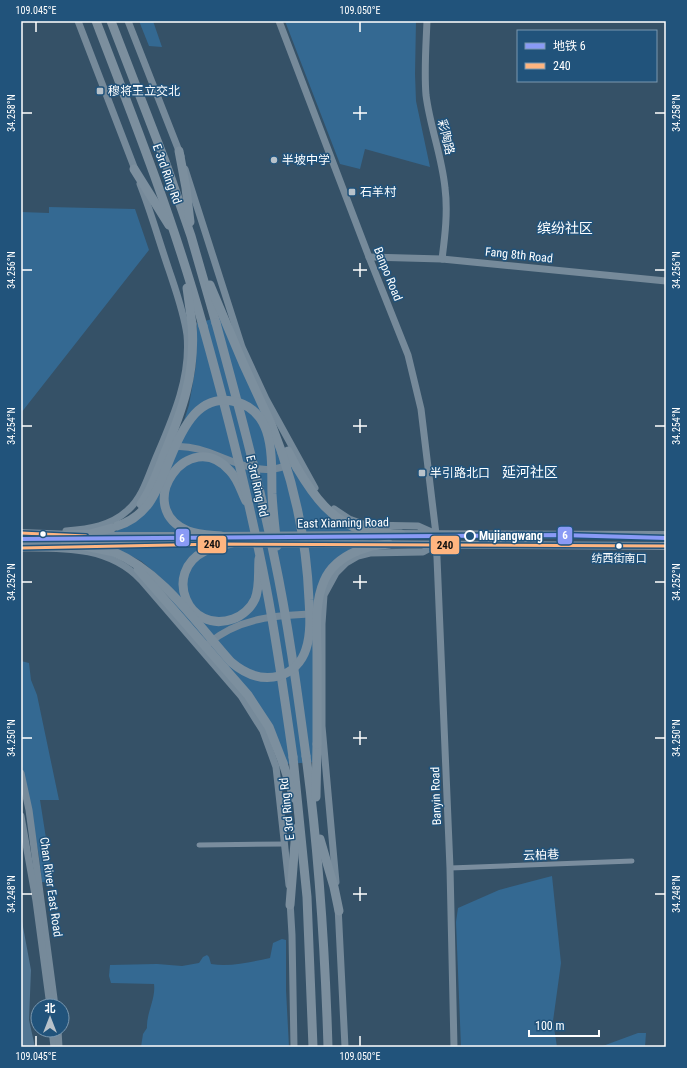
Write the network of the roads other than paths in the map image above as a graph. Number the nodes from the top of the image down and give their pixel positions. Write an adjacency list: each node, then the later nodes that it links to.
1 (78, 21): 8 (main road)
2 (96, 21): 9 (highway, E 3rd Ring Rd)
3 (111, 21): 10 (highway, E 3rd Ring Rd)
4 (128, 21): 7 (main road)
5 (279, 21): 12 (main road, Banpo Road)
6 (427, 21): 14 (main road, 彩陶路)
7 (179, 151): 10 (highway); 18 (main road)
8 (134, 169): 9 (highway); 16 (main road)
9 (175, 234): 13 (highway, E 3rd Ring Rd)
10 (191, 236): 11 (highway, E 3rd Ring Rd)
11 (197, 256): 17 (highway); 38 (highway, E 3rd Ring Rd, bridge)
12 (369, 257): 14 (main road, Fang 8th Road); 24 (main road, Banpo Road)
13 (183, 258): 19 (highway, E 3rd Ring Rd, bridge); 20 (highway, bridge)
14 (442, 259): 15 (main road, Fang 8th Road)
15 (666, 281)
16 (161, 448): 18 (main road); 22 (main road)
17 (285, 452): 18 (highway, bridge); 37 (highway, bridge)
18 (298, 464): 23 (highway); 24 (main road)
19 (251, 513): 26 (highway, bridge); 36 (highway, E 3rd Ring Rd, bridge)
20 (114, 527): 28 (highway); 38 (highway, bridge)
21 (21, 533): 22 (main road, East Xianning Road)
22 (50, 533): 28 (main road, East Xianning Road)
23 (401, 534): 24 (main road, East Xianning Road); 26 (main road, East Xianning Road)
24 (436, 534): 25 (main road, East Xianning Road); 32 (main road, Banpo Road)
25 (666, 535)
26 (221, 536): 28 (main road, East Xianning Road)
27 (21, 542): 28 (main road, East Xianning Road)
28 (67, 542): 30 (main road, East Xianning Road); 34 (highway); 35 (main road); 40 (main road)
29 (232, 543): 30 (main road, East Xianning Road); 31 (main road, East Xianning Road); 36 (highway, bridge)
30 (137, 544): 34 (main road)
31 (389, 544): 32 (main road, East Xianning Road); 44 (highway, bridge)
32 (436, 544): 33 (main road, East Xianning Road); 39 (main road); 48 (main road, Banyin Road)
33 (666, 546)
34 (96, 547): 37 (highway)
35 (21, 548)
36 (259, 550): 43 (highway, E 3rd Ring Rd, bridge)
37 (110, 551): 43 (highway, bridge)
38 (280, 585): 44 (highway, E 3rd Ring Rd, bridge)
39 (322, 614): 40 (main road); 50 (main road)
40 (201, 649): 45 (main road)
41 (21, 773): 52 (main road, Chan River East Road)
42 (21, 816): 51 (main road, Chan River East Road)
43 (300, 816): 49 (highway); 54 (highway, E 3rd Ring Rd)
44 (316, 825): 50 (highway); 55 (highway, E 3rd Ring Rd)
45 (285, 844): 46 (street); 49 (main road)
46 (199, 845)
47 (632, 861): 48 (street, 云柏巷)
48 (450, 868): 57 (main road, Banyin Road)
49 (290, 906): 53 (main road)
50 (339, 911): 56 (main road)
51 (49, 998)
52 (54, 998)
53 (294, 1047)
54 (314, 1047)
55 (328, 1047)
56 (344, 1047)
57 (454, 1047)

